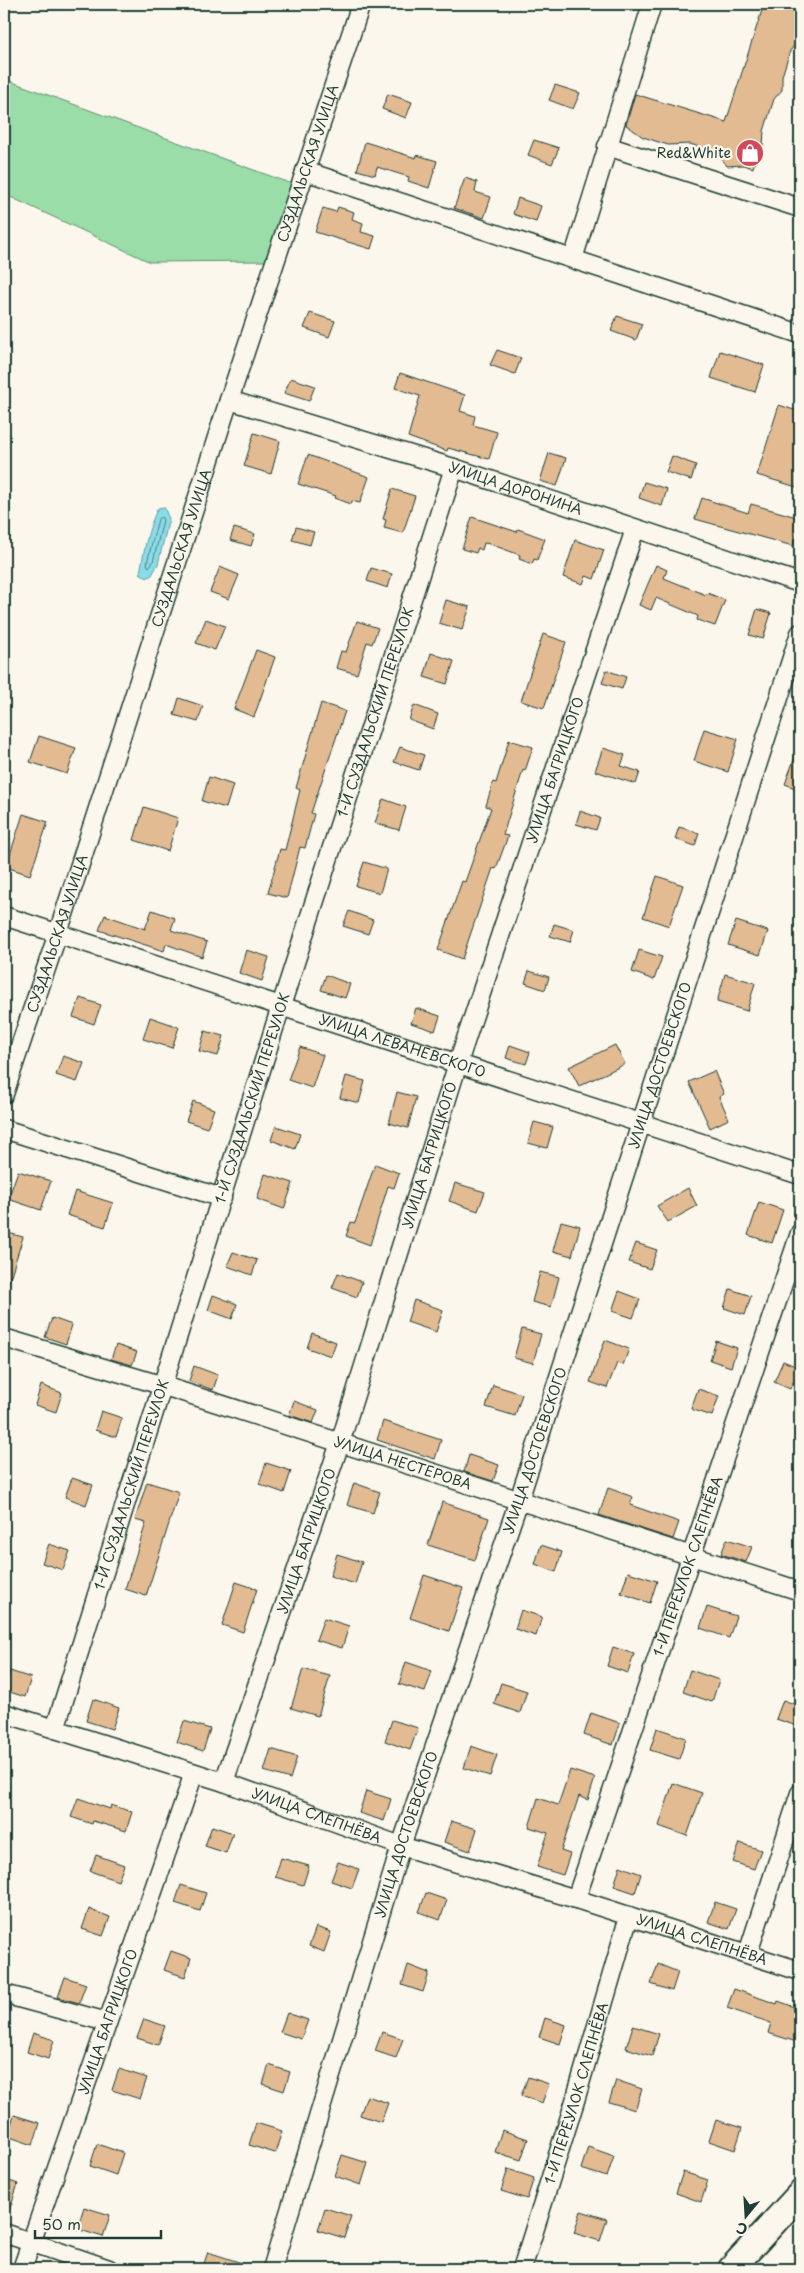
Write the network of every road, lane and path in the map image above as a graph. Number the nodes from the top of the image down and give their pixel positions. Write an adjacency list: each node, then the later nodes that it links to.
1 (361, 4): 4 (street, СУЗДАЛЬСКАЯ УЛИЦА)
2 (652, 4): 3 (street)
3 (607, 146): 5 (street); 6 (street)
4 (305, 172): 6 (street); 8 (street, СУЗДАЛЬСКАЯ УЛИЦА)
5 (800, 208)
6 (573, 259): 7 (street)
7 (800, 334)
8 (229, 400): 9 (street, УЛИЦА ДОРОНИНА); 14 (street, СУЗДАЛЬСКАЯ УЛИЦА)
9 (454, 468): 10 (street, УЛИЦА ДОРОНИНА); 15 (street, 1-Й СУЗДАЛЬСКИЙ ПЕРЕУЛОК)
10 (636, 529): 11 (street, УЛИЦА ДОРОНИНА); 16 (street, УЛИЦА БАГРИЦКОГО)
11 (800, 583)
12 (800, 633): 18 (street, УЛИЦА ДОСТОЕВСКОГО)
13 (4, 916): 14 (street, УЛИЦА ЛЕВАНЕВСКОГО)
14 (58, 932): 15 (street, УЛИЦА ЛЕВАНЕВСКОГО); 17 (street, СУЗДАЛЬСКАЯ УЛИЦА)
15 (281, 1006): 16 (street, УЛИЦА ЛЕВАНЕВСКОГО); 21 (street, 1-Й СУЗДАЛЬСКИЙ ПЕРЕУЛОК)
16 (458, 1063): 18 (street, УЛИЦА ЛЕВАНЕВСКОГО); 25 (street, УЛИЦА БАГРИЦКОГО)
17 (4, 1094)
18 (641, 1123): 20 (street, УЛИЦА ЛЕВАНЕВСКОГО); 26 (street, УЛИЦА ДОСТОЕВСКОГО)
19 (4, 1129): 21 (street)
20 (800, 1175)
21 (222, 1198): 24 (street, 1-Й СУЗДАЛЬСКИЙ ПЕРЕУЛОК)
22 (800, 1232): 27 (street, 1-Й ПЕРЕУЛОК СЛЕПНЁВА)
23 (4, 1338): 24 (street, УЛИЦА НЕСТЕРОВА)
24 (164, 1386): 25 (street, УЛИЦА НЕСТЕРОВА); 30 (street, 1-Й СУЗДАЛЬСКИЙ ПЕРЕУЛОК)
25 (340, 1443): 26 (street, УЛИЦА НЕСТЕРОВА); 32 (street, УЛИЦА БАГРИЦКОГО)
26 (520, 1500): 27 (street, УЛИЦА НЕСТЕРОВА); 34 (street, УЛИЦА ДОСТОЕВСКОГО)
27 (691, 1556): 28 (street, УЛИЦА НЕСТЕРОВА); 35 (street, 1-Й ПЕРЕУЛОК СЛЕПНЁВА)
28 (800, 1591)
29 (4, 1713): 30 (street, УЛИЦА СЛЕПНЁВА)
30 (55, 1729): 31 (street, УЛИЦА СЛЕПНЁВА)
31 (194, 1773): 32 (street, УЛИЦА СЛЕПНЁВА); 40 (street, УЛИЦА БАГРИЦКОГО)
32 (224, 1782): 34 (street, УЛИЦА СЛЕПНЁВА)
33 (800, 1793): 37 (street)
34 (401, 1846): 35 (street, УЛИЦА СЛЕПНЁВА); 46 (street, УЛИЦА ДОСТОЕВСКОГО)
35 (576, 1899): 36 (street, УЛИЦА СЛЕПНЁВА)
36 (629, 1916): 37 (street, УЛИЦА СЛЕПНЁВА); 47 (street, 1-Й ПЕРЕУЛОК СЛЕПНЁВА)
37 (748, 1953): 38 (street, УЛИЦА СЛЕПНЁВА)
38 (800, 1971)
39 (4, 1994): 40 (street)
40 (107, 2022): 43 (street, УЛИЦА БАГРИЦКОГО)
41 (800, 2194): 48 (main road)
42 (4, 2233): 43 (street)
43 (31, 2241): 44 (street, УЛИЦА БАГРИЦКОГО); 45 (street)
44 (22, 2269)
45 (109, 2269)
46 (272, 2269)
47 (522, 2269)
48 (730, 2269)

